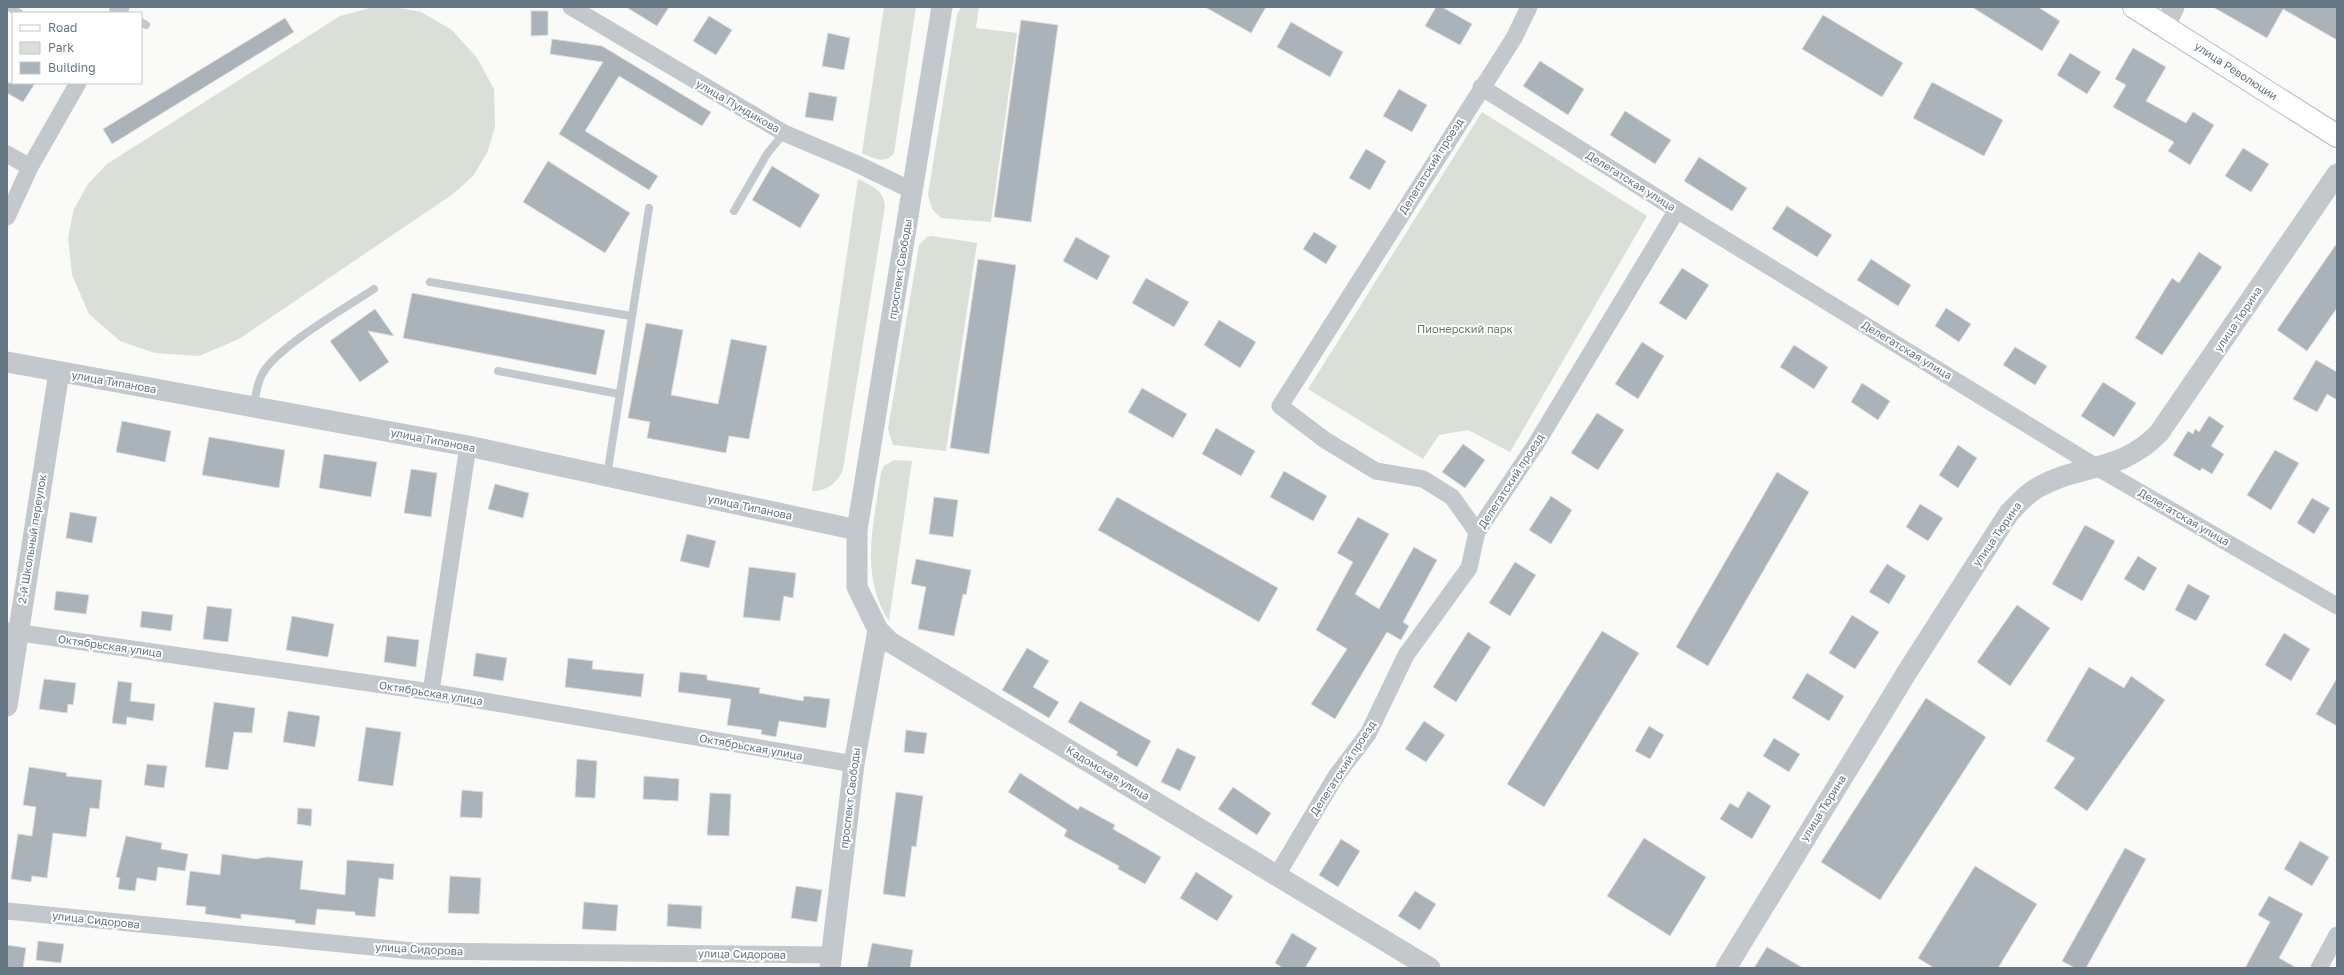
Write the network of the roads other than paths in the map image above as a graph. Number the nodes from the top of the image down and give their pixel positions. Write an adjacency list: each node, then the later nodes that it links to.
1 (571, 7): 8 (street, улица Пундикова)
2 (942, 7): 13 (street, проспект Свободы)
3 (1529, 7): 7 (street, Делегатский проезд)
4 (2134, 7): 5 (main road, улица Революции)
5 (2170, 16): 9 (main road, улица Революции)
6 (77, 84): 11 (street)
7 (1481, 87): 15 (street, Делегатская улица); 30 (street, Делегатский проезд)
8 (784, 133): 13 (street, улица Пундикова); 16 (lane)
9 (2337, 136)
10 (7, 154): 11 (street)
11 (30, 167): 17 (street)
12 (2337, 174): 27 (street, улица Тюрина)
13 (913, 191): 29 (street, проспект Свободы)
14 (649, 208): 20 (lane)
15 (1677, 210): 27 (street, Делегатская улица); 30 (street, Делегатский проезд)
16 (734, 211)
17 (7, 217)
18 (430, 282): 20 (lane)
19 (374, 288): 25 (lane)
20 (631, 316): 24 (lane)
21 (7, 362): 22 (street, улица Типанова)
22 (60, 372): 25 (street, улица Типанова); 33 (street, 2-й Школьный переулок)
23 (498, 372): 24 (lane)
24 (619, 394): 28 (lane)
25 (254, 407): 26 (street, улица Типанова)
26 (468, 446): 28 (street, улица Типанова); 34 (street)
27 (2098, 468): 31 (street, Делегатская улица); 42 (street, улица Тюрина)
28 (606, 476): 29 (street, улица Типанова)
29 (857, 530): 32 (street, Кадомская улица)
30 (1477, 532): 37 (street, Делегатский проезд)
31 (2337, 606)
32 (878, 630): 36 (street, проспект Свободы); 37 (street, Кадомская улица)
33 (12, 632): 34 (street, Октябрьская улица); 35 (street, 2-й Школьный переулок)
34 (431, 692): 36 (street, Октябрьская улица)
35 (7, 706)
36 (854, 764): 40 (street, проспект Свободы)
37 (1277, 874): 41 (street, Кадомская улица)
38 (7, 911): 40 (street, улица Сидорова)
39 (2337, 935): 43 (street)
40 (831, 961)
41 (1430, 968)
42 (1726, 968)
43 (2319, 968)

